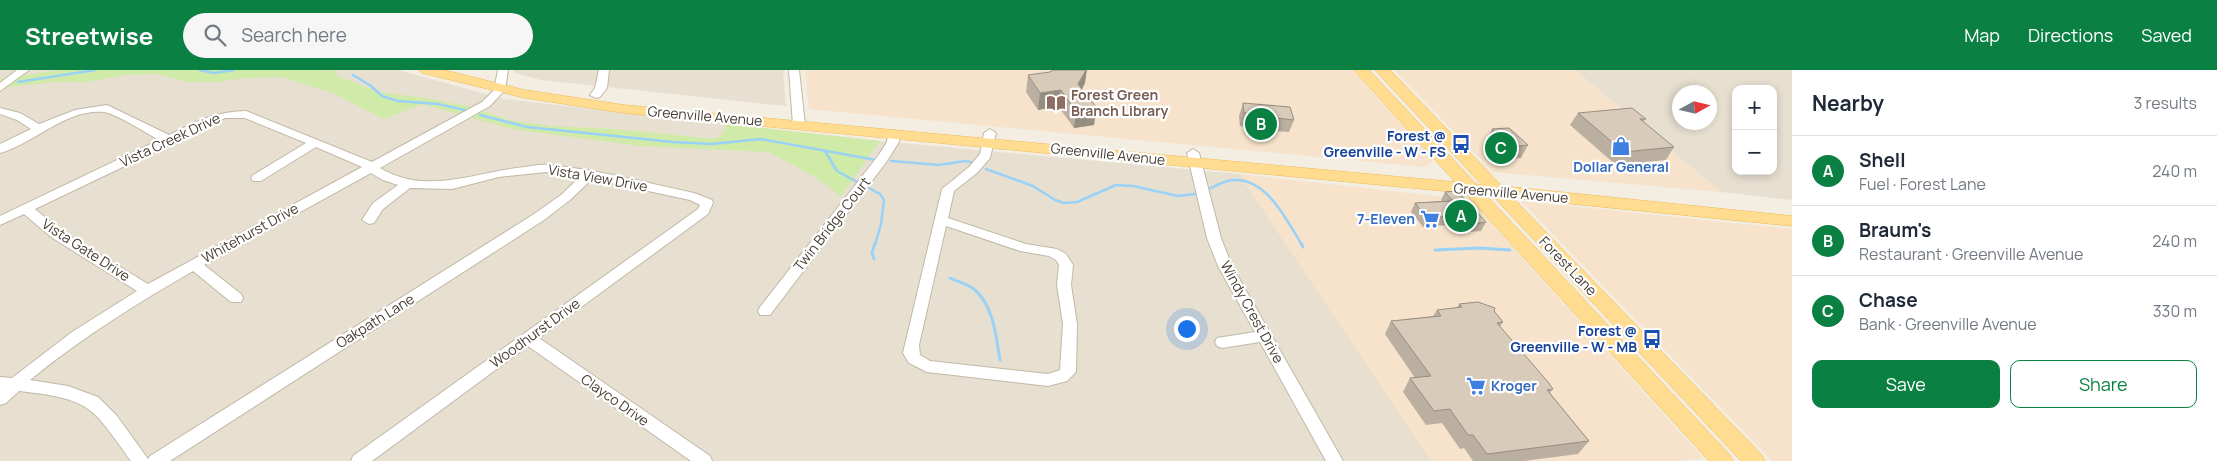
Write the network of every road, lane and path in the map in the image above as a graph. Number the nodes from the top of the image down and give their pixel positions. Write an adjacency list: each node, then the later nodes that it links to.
1 (24, 70): 9 (street)
2 (427, 70): 8 (main road, Greenville Avenue)
3 (473, 70): 8 (main road, Greenville Avenue)
4 (604, 70): 10 (street)
5 (794, 70): 14 (street)
6 (1361, 70): 12 (main road, Forest Lane)
7 (1382, 70): 11 (main road, Forest Lane)
8 (503, 79): 10 (main road, Greenville Avenue); 14 (main road, Greenville Avenue); 23 (street, Whitehurst Drive)
9 (0, 88)
10 (596, 95): 14 (main road, Greenville Avenue)
11 (1418, 107): 12 (main road); 27 (main road, Forest Lane)
12 (1396, 109): 28 (main road, Forest Lane)
13 (0, 111): 15 (street)
14 (798, 120): 16 (main road, Greenville Avenue); 17 (main road, Greenville Avenue)
15 (39, 130): 18 (street); 20 (street)
16 (894, 134): 17 (main road, Greenville Avenue); 44 (street, Twin Bridge Court)
17 (989, 137): 21 (main road, Greenville Avenue); 36 (street)
18 (169, 140): 19 (street, Vista Creek Drive); 33 (street, Vista Creek Drive)
19 (315, 143): 23 (street, Vista Creek Drive); 26 (street)
20 (0, 149)
21 (1194, 158): 22 (main road, Greenville Avenue); 24 (main road, Greenville Avenue); 45 (street, Windy Crest Drive)
22 (1339, 166): 24 (main road); 28 (main road, Greenville Avenue)
23 (371, 168): 29 (street, Vista View Drive); 39 (street, Whitehurst Drive)
24 (1278, 171): 28 (main road, Greenville Avenue)
25 (589, 175): 29 (street, Vista View Drive); 31 (street, Vista View Drive); 53 (street, Oakpath Lane)
26 (258, 178)
27 (1486, 178): 28 (main road, Greenville Avenue); 30 (main road, Forest Lane); 32 (main road, Greenville Avenue)
28 (1464, 182): 30 (main road, Greenville Avenue); 42 (main road, Forest Lane)
29 (408, 184): 35 (street)
30 (1498, 191): 32 (main road, Greenville Avenue); 40 (main road, Forest Lane)
31 (707, 203): 46 (street, Woodhurst Drive)
32 (1719, 207): 34 (main road, Greenville Avenue); 38 (main road, Greenville Avenue)
33 (26, 208): 37 (street, Vista Creek Drive); 41 (street, Vista Gate Drive)
34 (1792, 208)
35 (369, 220)
36 (941, 220): 36 (street)
37 (0, 221)
38 (1792, 221)
39 (194, 264): 41 (street, Whitehurst Drive); 43 (street)
40 (1583, 281): 42 (main road); 49 (main road, Forest Lane)
41 (147, 290): 48 (street, Whitehurst Drive)
42 (1565, 290): 50 (main road, Forest Lane)
43 (236, 298)
44 (765, 311)
45 (1264, 336): 47 (street); 56 (street, Windy Crest Drive)
46 (528, 338): 54 (street, Woodhurst Drive); 55 (street, Clayco Drive)
47 (1222, 342)
48 (7, 384): 51 (street, Whitehurst Drive); 52 (street)
49 (1682, 385): 50 (main road); 58 (main road, Forest Lane)
50 (1656, 389): 57 (main road, Forest Lane)
51 (0, 399)
52 (141, 461)
53 (156, 461)
54 (359, 461)
55 (704, 461)
56 (1335, 461)
57 (1722, 461)
58 (1754, 461)

